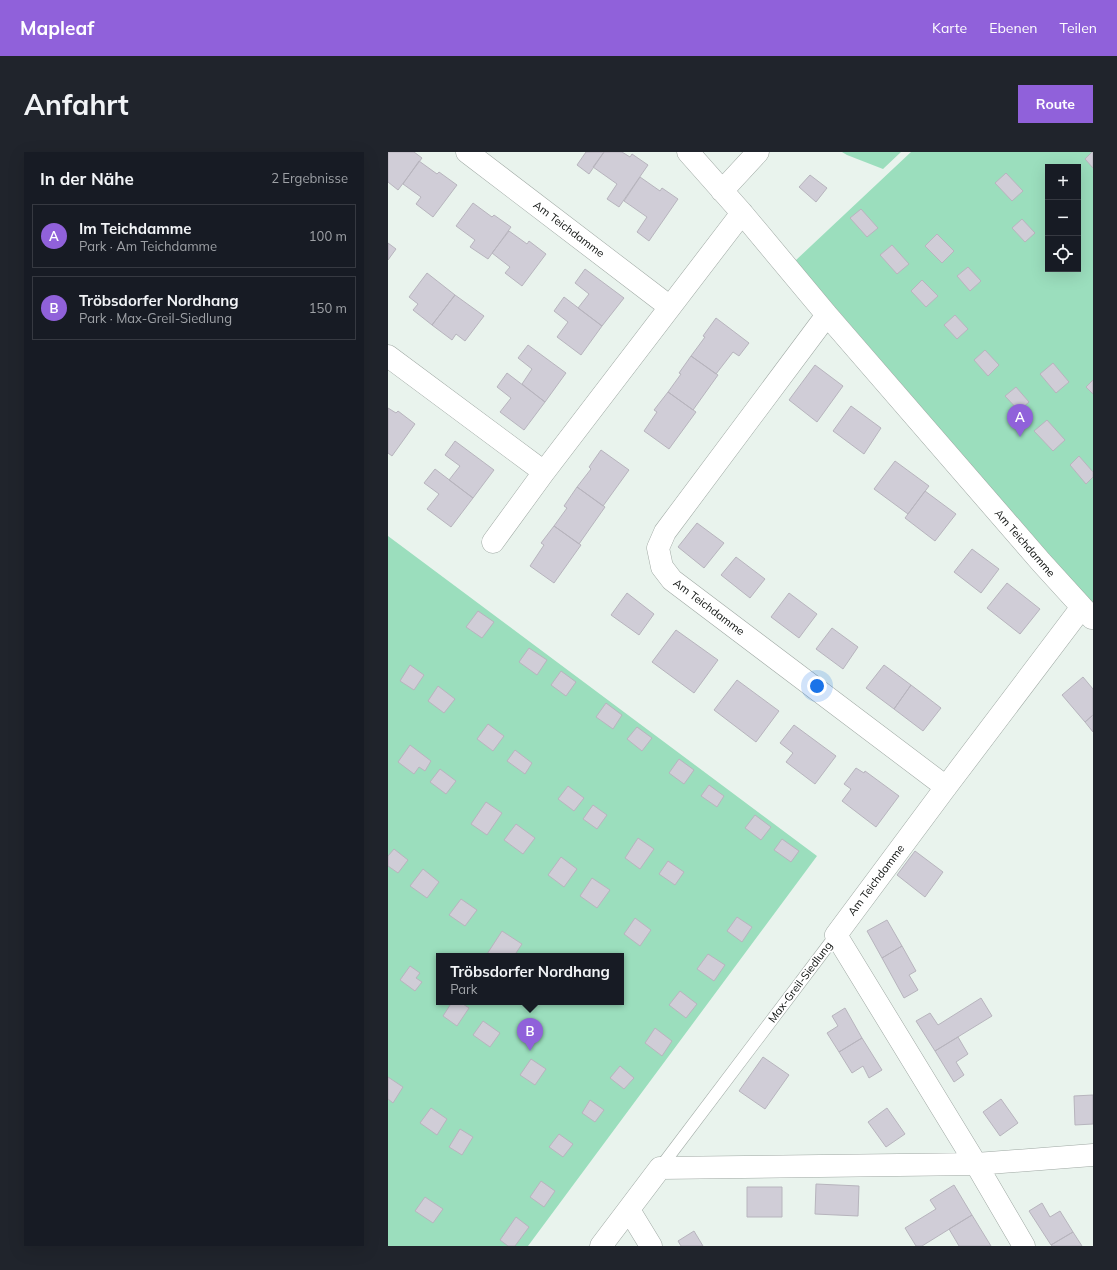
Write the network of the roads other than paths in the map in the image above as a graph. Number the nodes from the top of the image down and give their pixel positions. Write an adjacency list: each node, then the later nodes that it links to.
1 (467, 152): 6 (street, Am Teichdamme)
2 (688, 152): 4 (street, Am Teichdamme)
3 (758, 152): 4 (street)
4 (722, 191): 5 (street, Am Teichdamme)
5 (742, 213): 6 (street); 7 (street, Am Teichdamme)
6 (670, 307): 9 (street)
7 (827, 315): 11 (street, Am Teichdamme); 12 (street, Am Teichdamme)
8 (388, 356): 9 (street)
9 (544, 472): 10 (street)
10 (493, 542)
11 (1088, 613): 12 (street, Am Teichdamme)
12 (946, 787): 13 (street, Am Teichdamme)
13 (836, 935): 15 (street, Max-Greil-Siedlung); 16 (lane, Max-Greil-Siedlung)
14 (1093, 1155): 15 (street)
15 (976, 1164): 16 (street); 20 (street, Max-Greil-Siedlung)
16 (660, 1168): 17 (street, Max-Greil-Siedlung)
17 (629, 1210): 18 (street, Max-Greil-Siedlung); 19 (street)
18 (601, 1246)
19 (650, 1246)
20 (1024, 1246)

